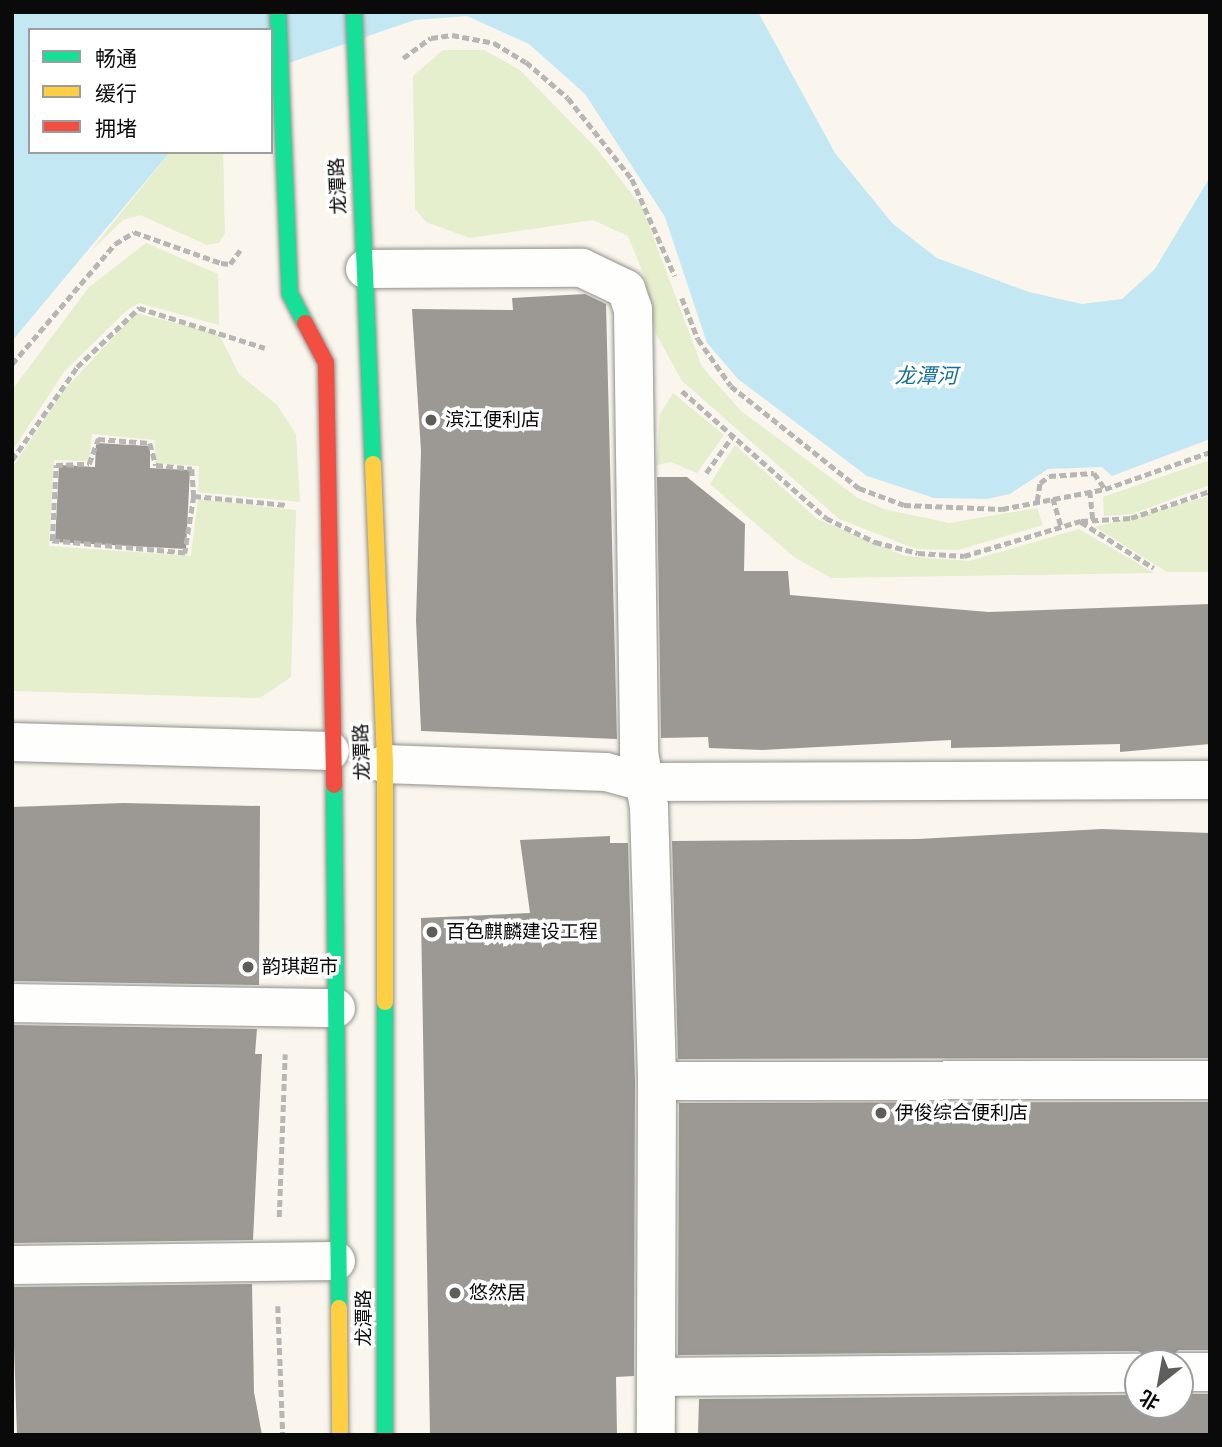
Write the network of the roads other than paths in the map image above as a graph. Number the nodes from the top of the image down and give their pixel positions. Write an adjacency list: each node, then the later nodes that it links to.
1 (278, 12): 5 (main road, 龙潭路)
2 (354, 12): 3 (main road, 龙潭路)
3 (365, 269): 6 (main road, 龙潭路); 8 (street)
4 (12, 742): 5 (street)
5 (330, 751): 10 (main road, 龙潭路)
6 (385, 764): 8 (street); 18 (main road, 龙潭路)
7 (1210, 780): 8 (street)
8 (643, 782): 12 (street)
9 (12, 1003): 10 (street)
10 (336, 1008): 13 (main road, 龙潭路)
11 (1210, 1080): 12 (street)
12 (657, 1081): 16 (street)
13 (335, 1261): 14 (street); 17 (main road, 龙潭路)
14 (12, 1265)
15 (1124, 1373): 16 (street)
16 (657, 1377): 19 (street)
17 (340, 1435)
18 (385, 1435)
19 (656, 1435)

